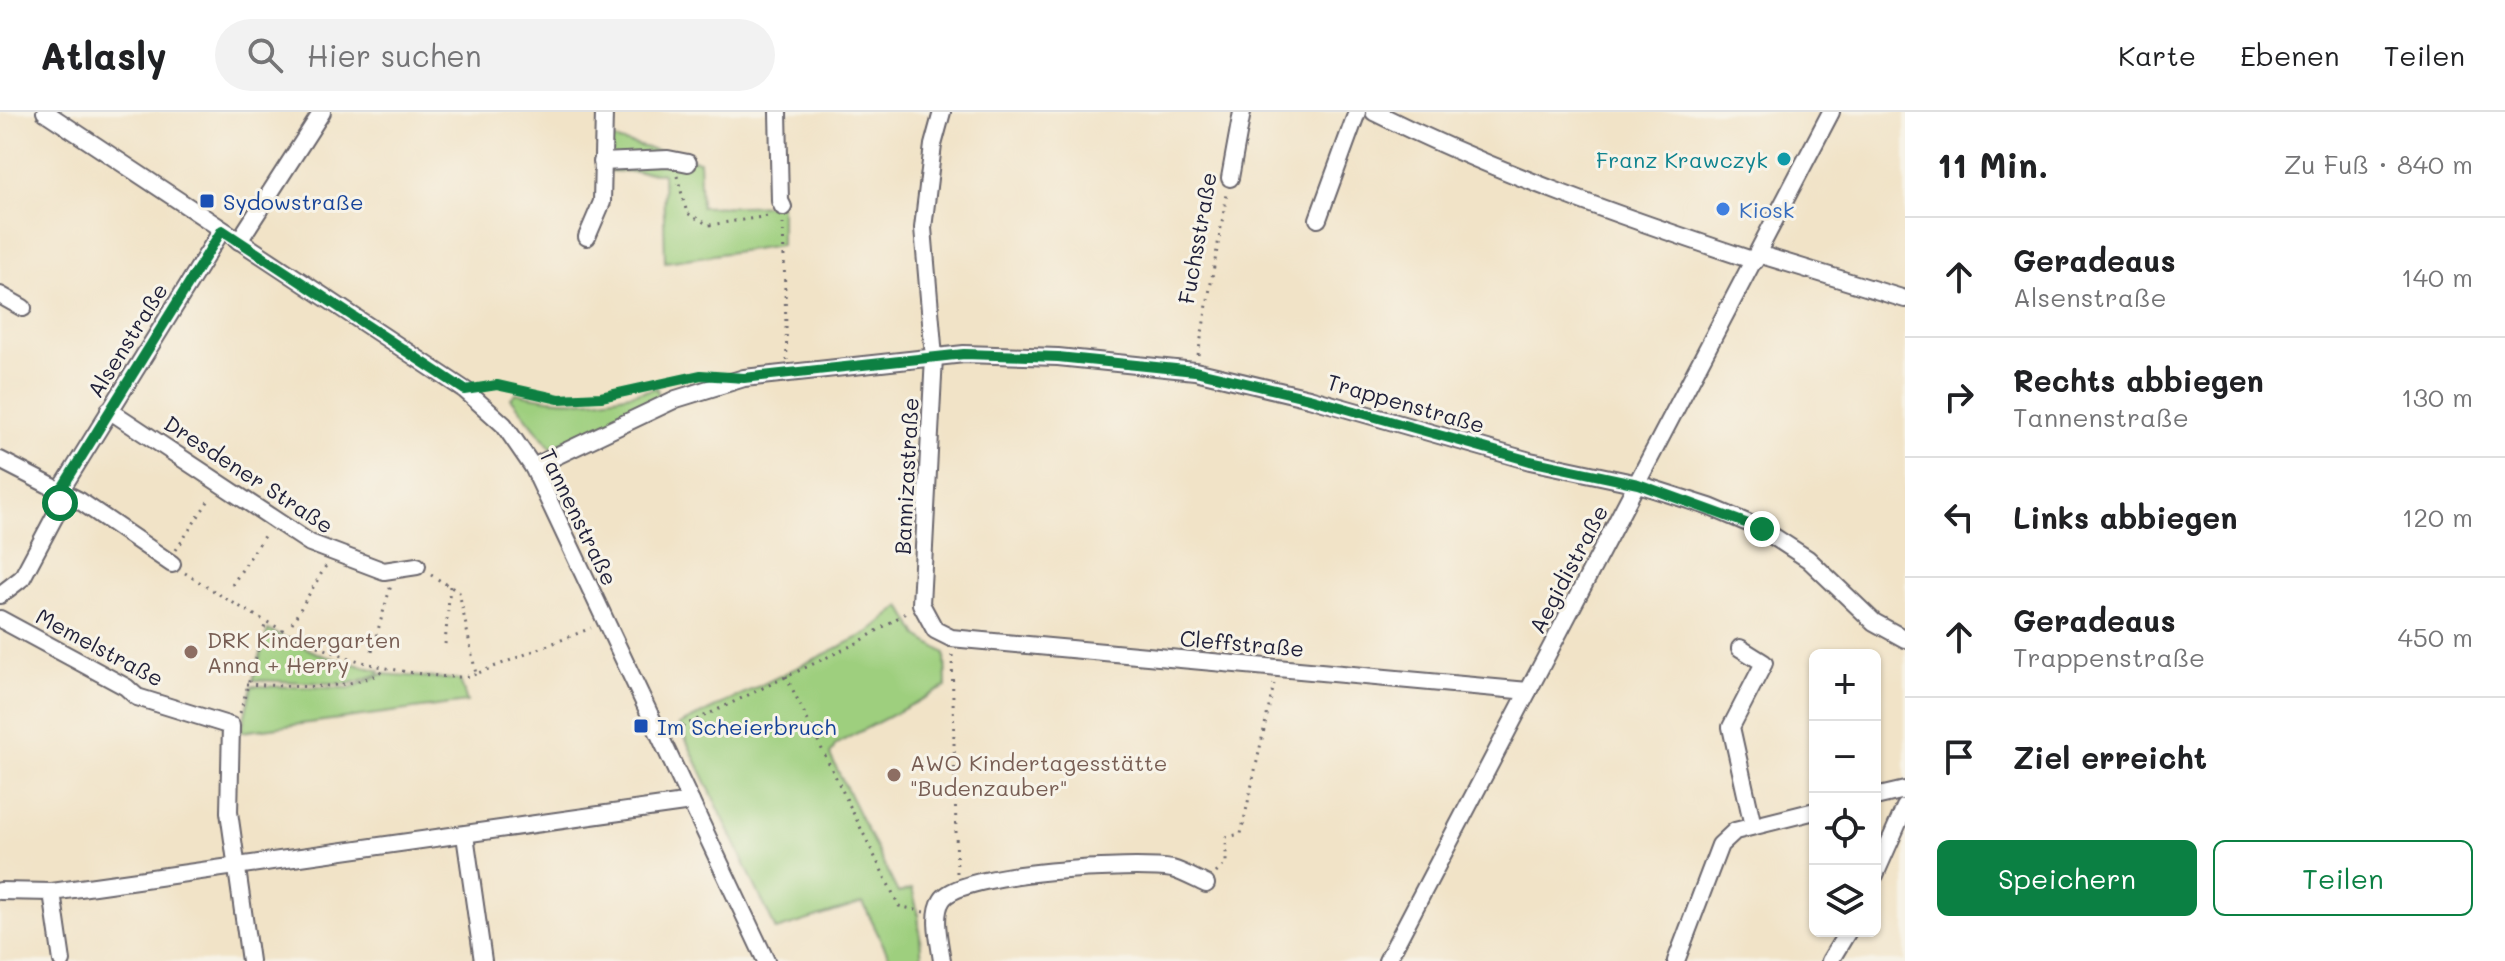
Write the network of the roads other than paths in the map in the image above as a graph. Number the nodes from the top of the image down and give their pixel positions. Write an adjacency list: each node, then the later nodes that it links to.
1 (45, 112): 15 (street, Tannenstraße)
2 (322, 112): 17 (street)
3 (604, 112): 10 (street)
4 (778, 112): 13 (street)
5 (942, 112): 22 (street, Bannizastraße)
6 (1242, 112): 12 (street, Fuchsstraße)
7 (1357, 112): 14 (street)
8 (1374, 112): 18 (street)
9 (1831, 112): 18 (street, Aegidistraße)
10 (602, 162): 11 (street); 16 (street)
11 (681, 162)
12 (1230, 178)
13 (783, 210)
14 (1318, 219)
15 (222, 230): 17 (street, Tannenstraße); 23 (street, Alsenstraße)
16 (587, 237)
17 (239, 241): 25 (street, Tannenstraße)
18 (1756, 258): 20 (street); 26 (street, Aegidistraße)
19 (0, 296): 21 (street)
20 (1905, 299)
21 (23, 308)
22 (934, 357): 25 (street, Trappenstraße); 26 (street, Trappenstraße); 32 (street, Bannizastraße)
23 (109, 410): 27 (street, Alsenstraße); 29 (street, Dresdener Straße)
24 (0, 460): 27 (street)
25 (533, 467): 38 (street, Tannenstraße)
26 (1638, 484): 33 (street, Trappenstraße); 35 (street, Aegidistraße)
27 (59, 493): 28 (street); 30 (street, Alsenstraße)
28 (173, 558)
29 (417, 566)
30 (0, 595)
31 (0, 619): 44 (street, Memelstraße)
32 (951, 638): 35 (street, Cleffstraße)
33 (1905, 639)
34 (1740, 648): 41 (street)
35 (1528, 691): 54 (street, Aegidistraße)
36 (1905, 790): 37 (street)
37 (1881, 796)
38 (691, 802): 42 (street); 52 (street, Tannenstraße)
39 (1905, 807): 43 (street)
40 (1809, 812): 41 (street)
41 (1753, 826): 55 (street)
42 (465, 835): 44 (street); 51 (street)
43 (1879, 865)
44 (238, 866): 47 (street); 50 (street)
45 (1206, 884): 53 (street)
46 (0, 891): 47 (street)
47 (52, 892): 49 (street)
48 (1844, 937): 56 (street)
49 (62, 961)
50 (250, 961)
51 (483, 961)
52 (766, 961)
53 (942, 961)
54 (1387, 961)
55 (1676, 961)
56 (1830, 961)

